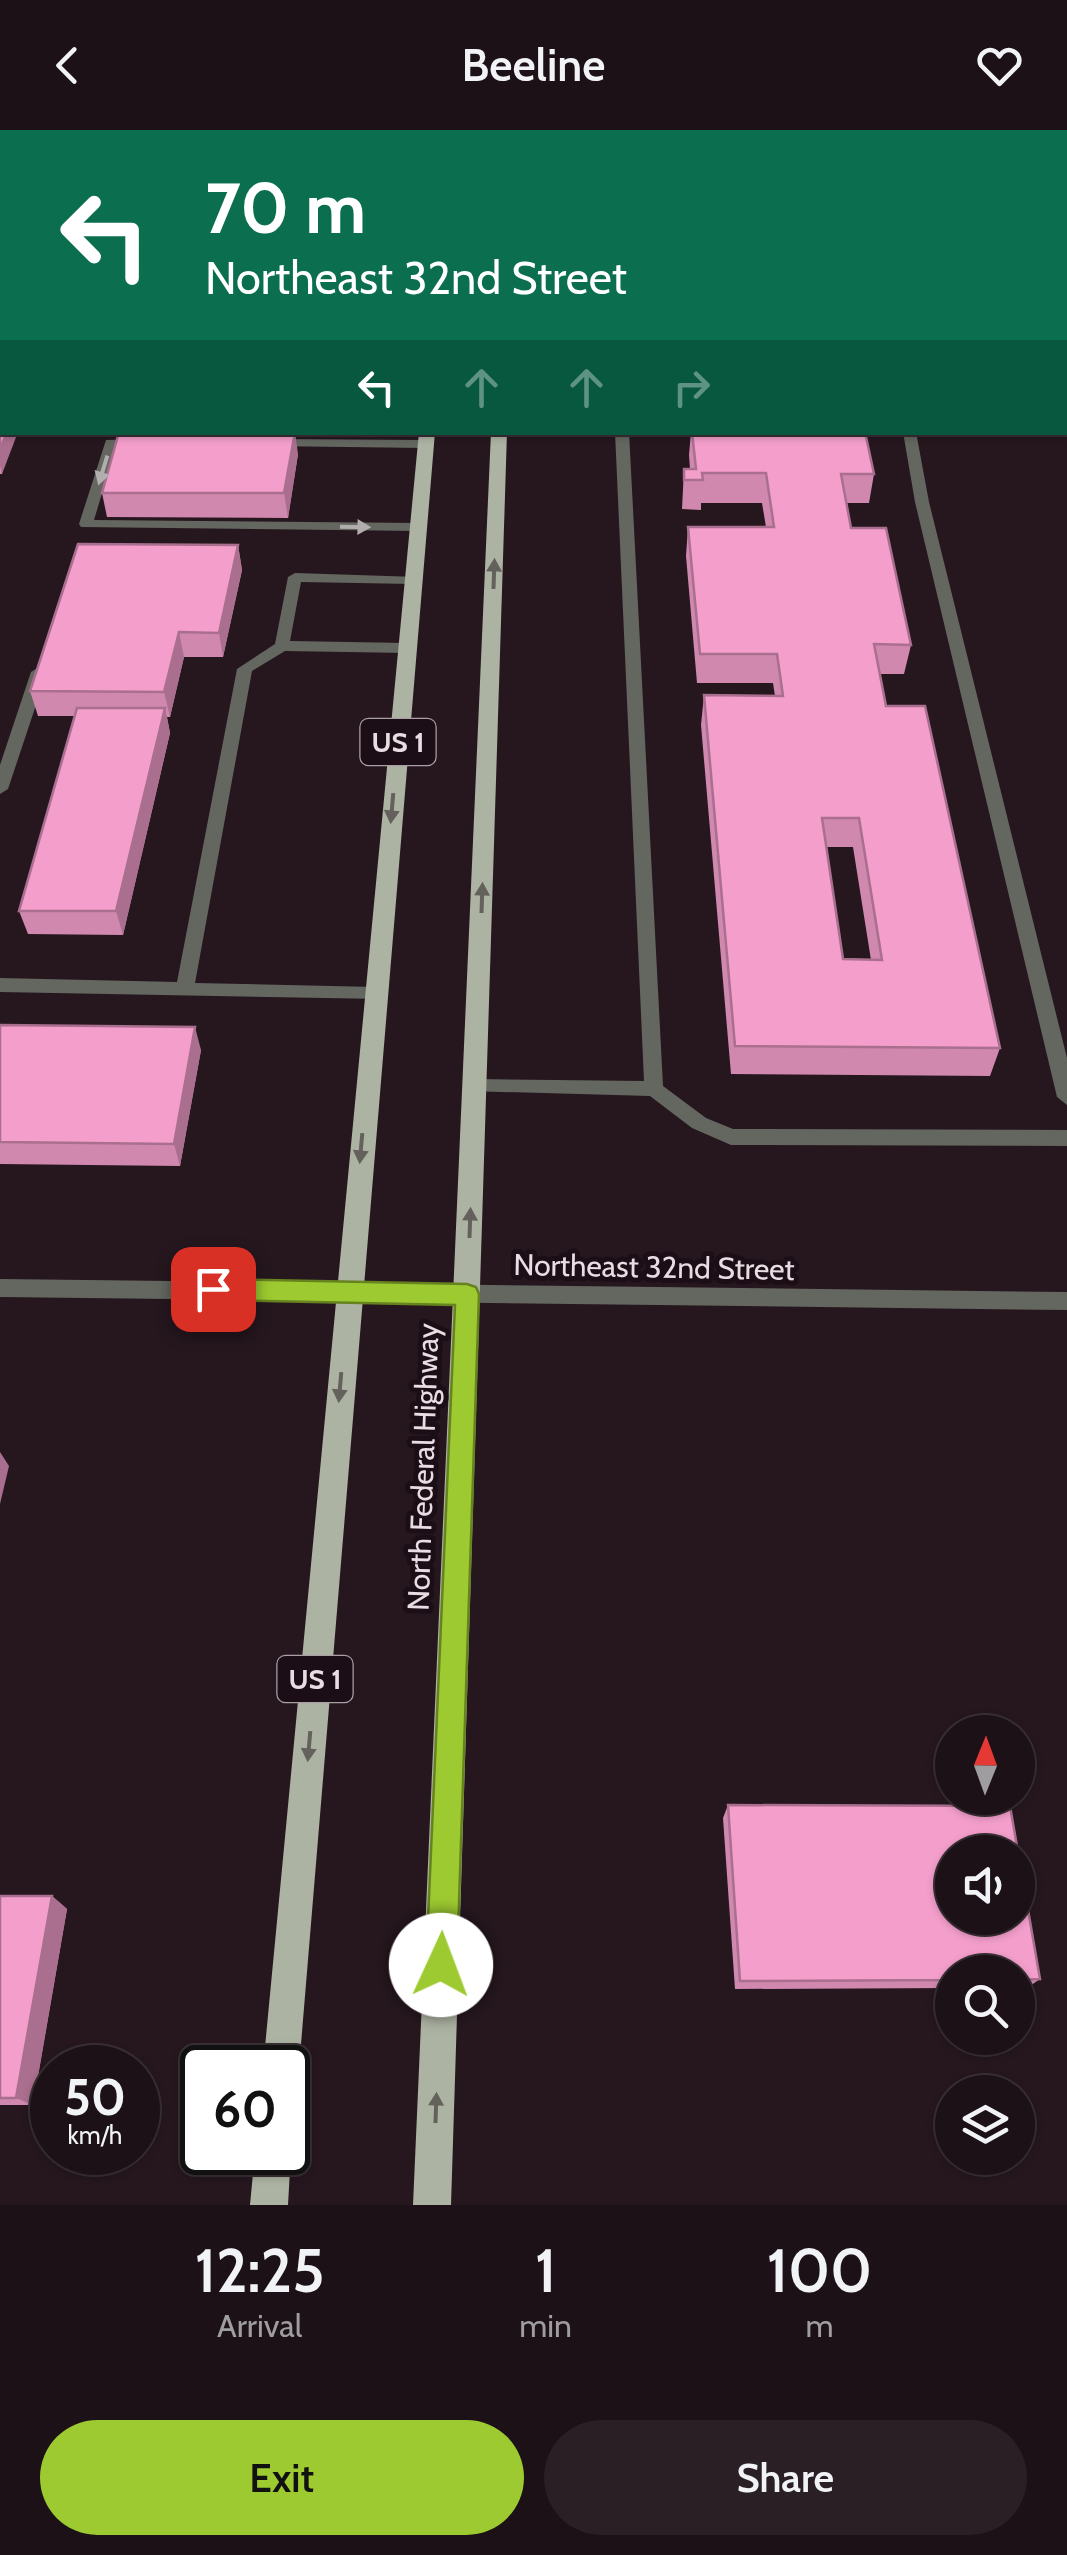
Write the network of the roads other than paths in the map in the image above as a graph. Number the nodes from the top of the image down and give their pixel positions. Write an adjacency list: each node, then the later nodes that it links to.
1 (499, 435): 16 (main road, North Federal Highway, one-way to 1)
2 (622, 435): 17 (street)
3 (910, 435): 18 (street)
4 (426, 438): 6 (street); 7 (main road, US 1)
5 (168, 443): 7 (street, one-way to 7)
6 (264, 444)
7 (418, 528): 8 (main road, US 1)
8 (414, 580): 9 (street); 10 (main road, US 1)
9 (282, 646): 10 (street); 14 (street)
10 (407, 648): 15 (main road, US 1, one-way to 15)
11 (42, 662): 12 (street)
12 (0, 789)
13 (0, 986): 14 (street)
14 (185, 990): 15 (street)
15 (376, 994): 21 (main road, US 1, one-way to 21)
16 (475, 1086): 17 (street); 22 (main road, North Federal Highway, one-way to 16)
17 (654, 1088): 19 (street)
18 (1067, 1096)
19 (1067, 1138)
20 (0, 1288): 21 (street, Northeast 32nd Street)
21 (348, 1290): 22 (street, Northeast 32nd Street); 24 (main road, US 1, one-way to 24)
22 (467, 1294): 23 (street, Northeast 32nd Street); 27 (main road, North Federal Highway, one-way to 22)
23 (1067, 1301)
24 (283, 2045)
25 (271, 2175): 26 (main road)
26 (269, 2205)
27 (432, 2205)

